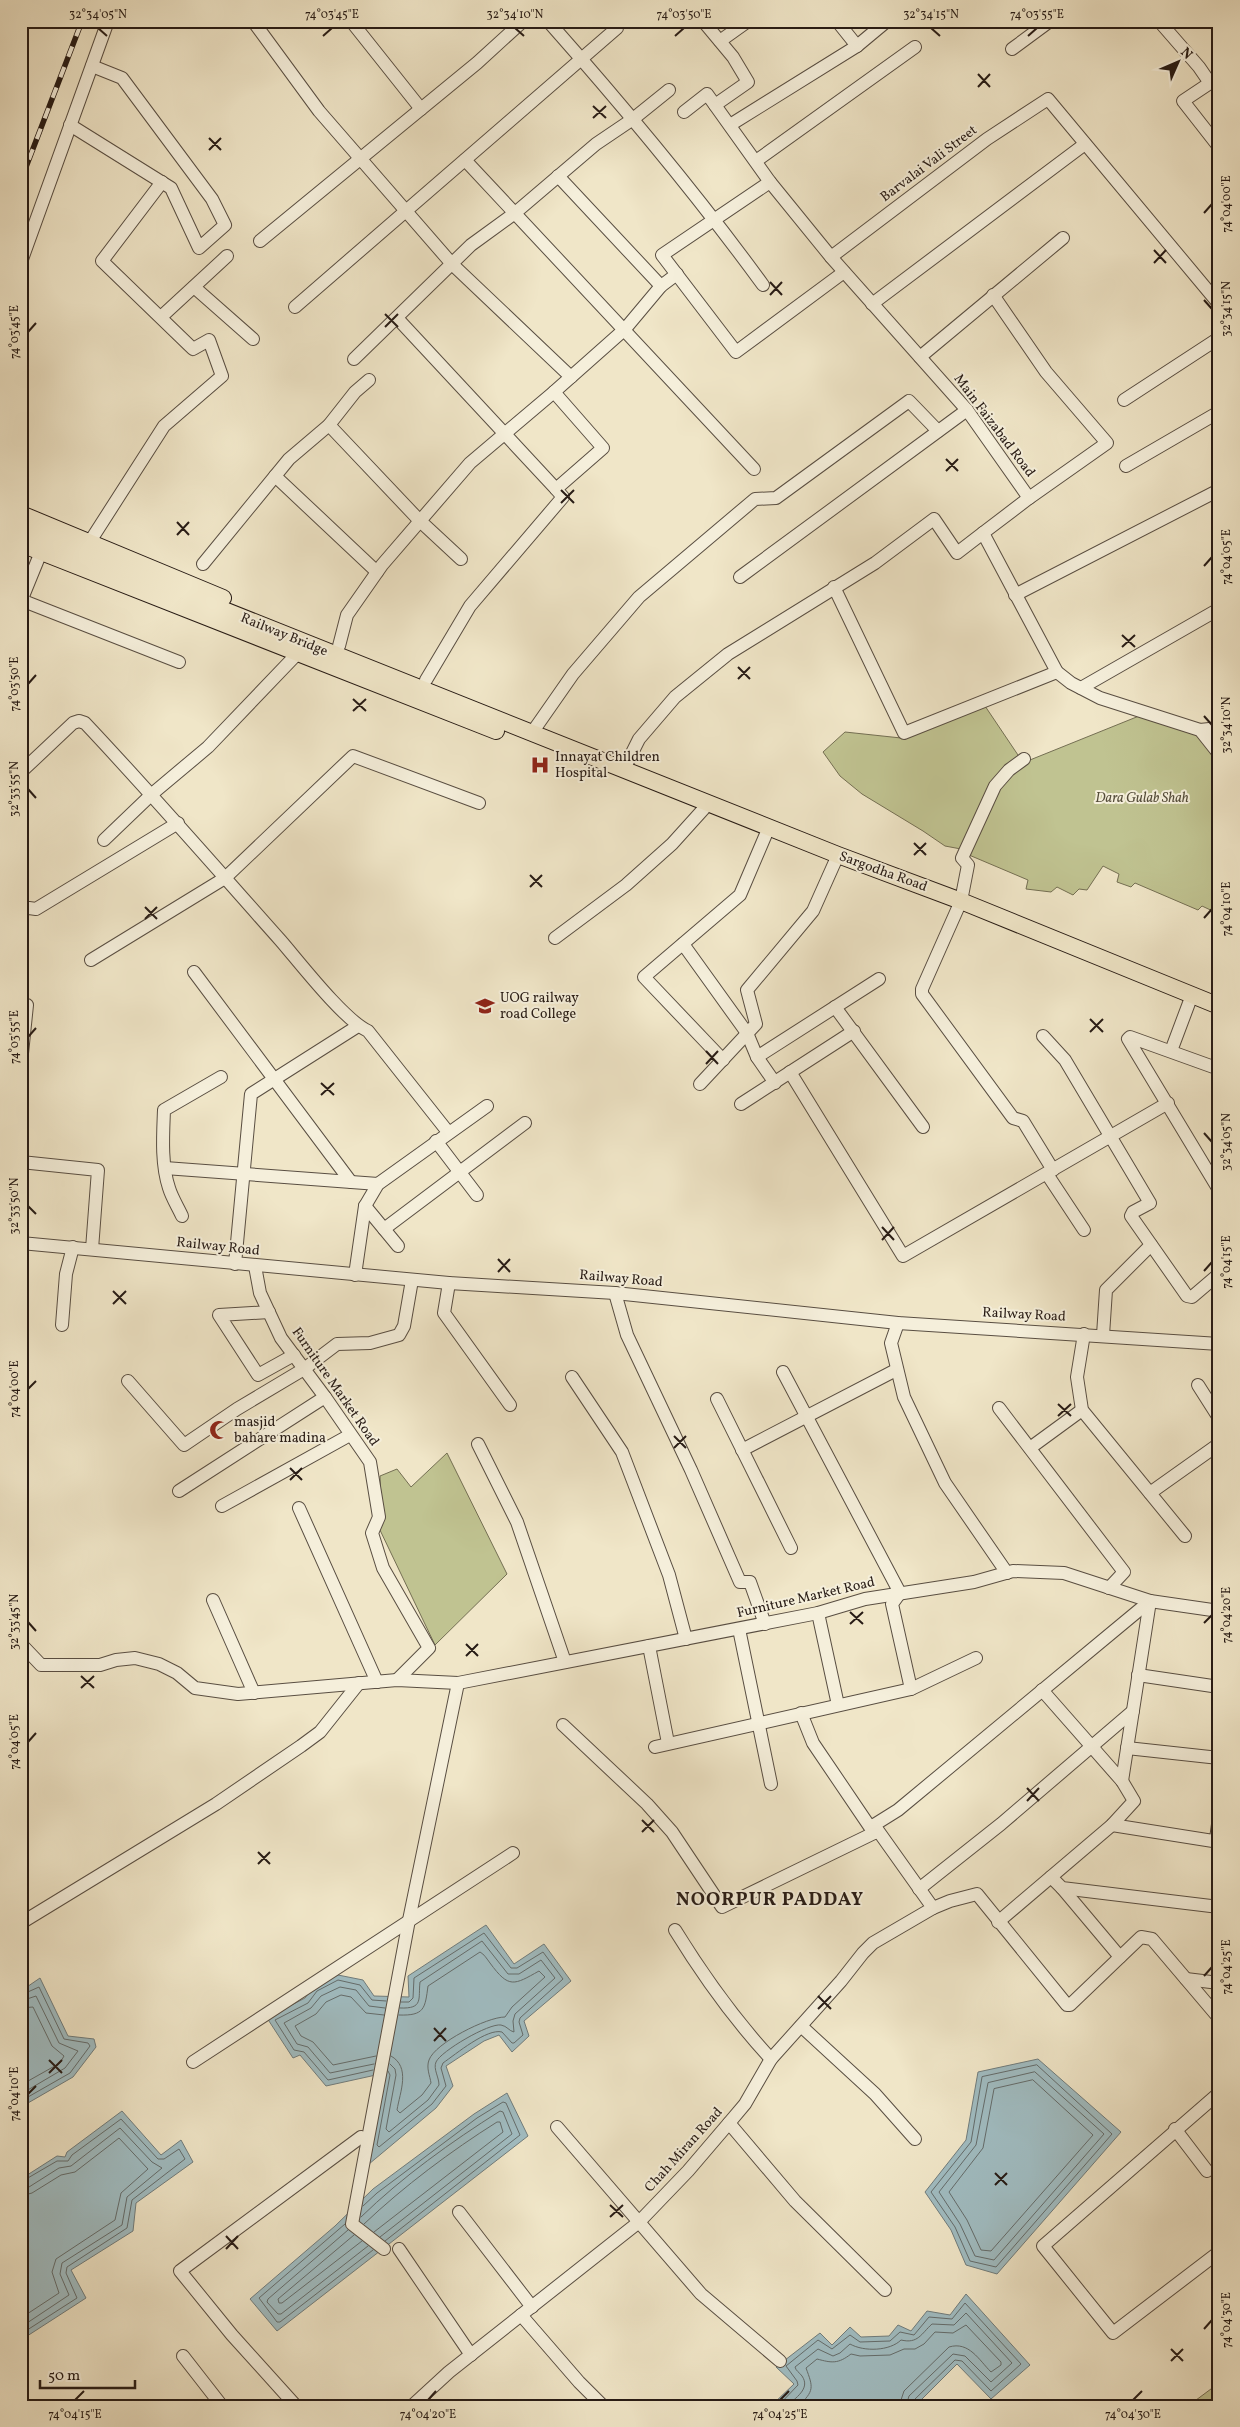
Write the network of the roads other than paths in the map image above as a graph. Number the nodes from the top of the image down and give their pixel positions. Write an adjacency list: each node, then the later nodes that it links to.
1 (108, 21): 18 (street)
2 (253, 21): 29 (street)
3 (351, 21): 22 (street)
4 (523, 21): 22 (street)
5 (548, 21): 17 (street)
6 (703, 21): 13 (street)
7 (748, 21): 13 (street)
8 (837, 21): 14 (street)
9 (887, 21): 14 (street)
10 (1050, 21): 16 (street)
11 (1159, 21): 19 (street)
12 (618, 28): 17 (street)
13 (720, 41): 21 (street)
14 (857, 46): 26 (street)
15 (915, 47): 31 (street)
16 (1012, 48)
17 (582, 60): 24 (street); 30 (street)
18 (92, 66): 25 (street); 33 (street)
19 (1214, 80): 28 (street)
20 (669, 90): 24 (street)
21 (715, 105): 23 (street); 26 (street, Main Faizabad Road)
22 (421, 109): 29 (street)
23 (684, 112)
24 (633, 119): 32 (street); 37 (street)
25 (70, 125): 33 (street); 42 (street)
26 (730, 125): 31 (street, Main Faizabad Road)
27 (1085, 144): 41 (street, Barvalai Vali Street); 50 (street); 51 (street)
28 (1219, 147)
29 (360, 160): 35 (street); 39 (street)
30 (465, 160): 35 (street); 36 (street)
31 (756, 161): 34 (street, Main Faizabad Road)
32 (558, 176): 36 (street); 47 (street)
33 (162, 182): 53 (street)
34 (770, 182): 37 (street); 41 (street, Main Faizabad Road)
35 (406, 211): 43 (street); 52 (street)
36 (515, 214): 43 (street); 55 (street)
37 (715, 219): 45 (street); 46 (street)
38 (1063, 238): 49 (street)
39 (260, 241)
40 (227, 256): 48 (street)
41 (831, 257): 44 (street, Main Faizabad Road)
42 (21, 262)
43 (452, 264): 54 (street); 60 (street)
44 (844, 272): 45 (street); 50 (street, Main Faizabad Road)
45 (677, 274): 47 (street)
46 (763, 285)
47 (661, 286): 55 (street)
48 (194, 287): 53 (street); 57 (street)
49 (993, 295): 58 (street); 74 (street)
50 (872, 304): 58 (street, Main Faizabad Road)
51 (1219, 304)
52 (295, 307)
53 (161, 318): 79 (street)
54 (397, 318): 59 (street); 67 (street)
55 (625, 329): 60 (street); 70 (street)
56 (1219, 338): 63 (street)
57 (253, 339)
58 (920, 357): 64 (street, Main Faizabad Road)
59 (354, 359)
60 (571, 377): 62 (street)
61 (370, 380): 66 (street)
62 (554, 392): 67 (street); 72 (street)
63 (1124, 400)
64 (967, 410): 68 (street); 74 (street, Main Faizabad Road)
65 (1219, 412): 69 (street)
66 (329, 425): 71 (street); 76 (street)
67 (505, 432): 72 (street); 76 (street)
68 (938, 432): 85 (street); 98 (street)
69 (1126, 466)
70 (754, 469)
71 (275, 476): 83 (street); 84 (street)
72 (556, 489): 94 (street)
73 (1219, 490): 87 (street)
74 (1029, 498): 78 (street, Main Faizabad Road)
75 (21, 514): 79 (main road)
76 (419, 520): 82 (street); 84 (street)
77 (21, 529): 98 (main road, Railway Bridge)
78 (983, 533): 86 (street, Main Faizabad Road); 87 (street)
79 (89, 543): 90 (main road)
80 (21, 544): 81 (main road)
81 (41, 552): 88 (street); 91 (main road)
82 (461, 559)
83 (203, 564)
84 (377, 572): 90 (street)
85 (740, 577)
86 (834, 587): 93 (street); 101 (street)
87 (1015, 595): 93 (street)
88 (21, 600): 92 (street)
89 (1219, 609): 95 (street)
90 (339, 646): 94 (main road)
91 (297, 654): 98 (main road); 103 (street)
92 (179, 662)
93 (1057, 672): 95 (street)
94 (426, 680): 98 (main road)
95 (1081, 688): 97 (street)
96 (1219, 728): 97 (street)
97 (1200, 730): 99 (street)
98 (542, 733): 101 (main road, Sargodha Road)
99 (1219, 754)
100 (1024, 759): 111 (street)
101 (624, 770): 105 (main road, Sargodha Road)
102 (21, 772): 103 (street)
103 (152, 794): 106 (street); 108 (street)
104 (479, 803): 110 (street)
105 (709, 803): 107 (main road, Sargodha Road); 113 (street)
106 (178, 823): 110 (street); 112 (street)
107 (769, 827): 109 (main road, Sargodha Road); 114 (street)
108 (104, 840)
109 (838, 855): 111 (main road, Sargodha Road); 124 (street)
110 (225, 878): 115 (street); 122 (street)
111 (961, 901): 118 (main road, Sargodha Road); 147 (street)
112 (21, 911)
113 (555, 938)
114 (684, 944): 124 (street); 128 (street)
115 (90, 960)
116 (194, 972): 133 (street)
117 (878, 979): 121 (street)
118 (1192, 995): 120 (main road, Sargodha Road); 126 (street)
119 (28, 1005): 129 (street)
120 (1219, 1006)
121 (835, 1007): 123 (street); 127 (street)
122 (358, 1026): 133 (street); 141 (street)
123 (854, 1032): 131 (street); 140 (street)
124 (747, 1033): 127 (street); 128 (street)
125 (1043, 1036): 142 (street)
126 (1171, 1050): 130 (street); 136 (street)
127 (757, 1057): 134 (street)
128 (723, 1060): 135 (street)
129 (21, 1063)
130 (1219, 1069)
131 (790, 1072): 134 (street); 147 (street)
132 (222, 1077): 145 (street)
133 (274, 1080): 148 (street); 150 (street)
134 (775, 1083): 137 (street)
135 (700, 1084)
136 (1168, 1103): 142 (street); 149 (street)
137 (741, 1104)
138 (487, 1106): 141 (street)
139 (525, 1123): 146 (street)
140 (923, 1127)
141 (448, 1132): 143 (street)
142 (1110, 1136): 147 (street); 159 (street)
143 (436, 1141): 146 (street); 151 (street)
144 (21, 1162): 162 (street)
145 (165, 1168): 148 (street); 155 (street)
146 (460, 1172): 153 (street); 156 (street)
147 (1050, 1172): 157 (street)
148 (244, 1174): 150 (street); 163 (street)
149 (1214, 1175): 152 (street)
150 (351, 1182): 151 (street)
151 (378, 1184): 154 (street)
152 (1219, 1190)
153 (477, 1195)
154 (365, 1206): 156 (street); 166 (street)
155 (182, 1216)
156 (384, 1229): 160 (street)
157 (1084, 1230)
158 (21, 1243): 161 (street, Railway Road)
159 (1151, 1245): 165 (street); 174 (street)
160 (398, 1246)
161 (73, 1247): 162 (street, Railway Road); 172 (street)
162 (92, 1249): 163 (street, Railway Road)
163 (235, 1264): 164 (street, Railway Road)
164 (255, 1266): 166 (street, Railway Road); 170 (street, Furniture Market Road)
165 (1219, 1274)
166 (355, 1275): 167 (street, Railway Road)
167 (412, 1280): 168 (street, Railway Road); 177 (street)
168 (449, 1284): 169 (street, Railway Road); 185 (street)
169 (615, 1293): 171 (street, Railway Road); 208 (street)
170 (269, 1312): 176 (street, Furniture Market Road); 176 (street)
171 (898, 1323): 173 (street, Railway Road); 178 (street)
172 (62, 1325)
173 (1084, 1334): 174 (street, Railway Road); 187 (street)
174 (1102, 1335): 175 (street, Railway Road)
175 (1219, 1344)
176 (294, 1356): 177 (street, Furniture Market Road)
177 (304, 1369): 181 (street); 183 (street, Furniture Market Road)
178 (896, 1370): 188 (street); 201 (street)
179 (783, 1372): 188 (street)
180 (572, 1377): 210 (street)
181 (128, 1381)
182 (1198, 1385): 189 (street)
183 (326, 1397): 190 (street, Furniture Market Road); 195 (street)
184 (717, 1399): 194 (street)
185 (510, 1404)
186 (999, 1408): 193 (street)
187 (1082, 1410): 193 (street); 196 (street)
188 (807, 1418): 194 (street); 203 (street)
189 (1219, 1418)
190 (350, 1435): 197 (street); 216 (street, Furniture Market Road)
191 (478, 1444): 214 (street)
192 (1219, 1444): 196 (street)
193 (1030, 1448): 202 (street)
194 (742, 1450): 200 (street)
195 (179, 1491)
196 (1150, 1493): 199 (street)
197 (222, 1506)
198 (299, 1508): 217 (street)
199 (1185, 1536)
200 (791, 1548)
201 (1007, 1573): 202 (street, Furniture Market Road); 203 (street, Furniture Market Road)
202 (1109, 1588): 205 (street, Furniture Market Road)
203 (900, 1593): 207 (street, Furniture Market Road); 221 (street)
204 (213, 1600): 223 (street)
205 (1150, 1601): 206 (street, Furniture Market Road); 215 (street); 222 (street)
206 (1219, 1611)
207 (818, 1613): 208 (street, Furniture Market Road); 224 (street)
208 (765, 1624): 209 (street, Furniture Market Road)
209 (739, 1629): 210 (street, Furniture Market Road); 227 (street)
210 (686, 1639): 212 (street, Furniture Market Road)
211 (21, 1644): 223 (street, Furniture Market Road)
212 (649, 1646): 214 (street, Furniture Market Road); 229 (street)
213 (976, 1658): 221 (street)
214 (565, 1662): 219 (street, Furniture Market Road)
215 (1138, 1675): 220 (street); 225 (street)
216 (397, 1680): 217 (street, Furniture Market Road); 219 (street, Furniture Market Road)
217 (377, 1682): 218 (street, Furniture Market Road)
218 (359, 1683): 223 (street, Furniture Market Road); 248 (street)
219 (458, 1683): 246 (street)
220 (1219, 1686)
221 (911, 1689): 224 (street)
222 (1042, 1690): 231 (street); 238 (street)
223 (254, 1693)
224 (838, 1705): 226 (street)
225 (1133, 1711): 231 (street); 232 (street)
226 (801, 1713): 227 (street); 238 (street)
227 (758, 1723): 229 (street); 235 (street)
228 (563, 1725): 238 (street)
229 (668, 1743): 230 (street)
230 (655, 1747)
231 (1091, 1748): 234 (street); 243 (street)
232 (1127, 1748): 233 (street); 234 (street)
233 (1219, 1758)
234 (1122, 1781): 237 (street)
235 (771, 1784)
236 (1219, 1817): 239 (street)
237 (1112, 1825): 239 (street); 241 (street)
238 (874, 1829): 243 (street)
239 (1218, 1834)
240 (513, 1853): 246 (street)
241 (1051, 1877): 242 (street); 247 (street)
242 (1062, 1888): 244 (street); 250 (street)
243 (919, 1889): 245 (street)
244 (1219, 1907)
245 (933, 1908): 247 (street, Chah Miran Road); 254 (street, Chah Miran Road)
246 (409, 1920): 256 (street); 266 (street)
247 (998, 1922): 250 (street)
248 (21, 1923)
249 (675, 1930): 255 (street)
250 (1120, 1957): 251 (street)
251 (1186, 1979): 252 (street); 253 (street)
252 (1219, 1983)
253 (1219, 2018)
254 (801, 2026): 255 (street, Chah Miran Road); 262 (street)
255 (771, 2059): 258 (street, Chah Miran Road)
256 (193, 2062)
257 (1219, 2093): 260 (street)
258 (729, 2123): 265 (street, Chah Miran Road); 269 (street)
259 (557, 2127): 265 (street)
260 (1175, 2129): 263 (street); 268 (street)
261 (361, 2137): 275 (street)
262 (915, 2139)
263 (1206, 2170)
264 (459, 2212): 270 (street)
265 (639, 2222): 270 (street, Chah Miran Road); 273 (street)
266 (384, 2249)
267 (399, 2249): 271 (street)
268 (1219, 2252)
269 (885, 2290)
270 (526, 2311): 271 (street, Chah Miran Road); 277 (street)
271 (471, 2355): 276 (street, Chah Miran Road)
272 (183, 2356): 274 (street)
273 (780, 2361)
274 (222, 2406)
275 (296, 2406)
276 (412, 2406)
277 (603, 2406)

